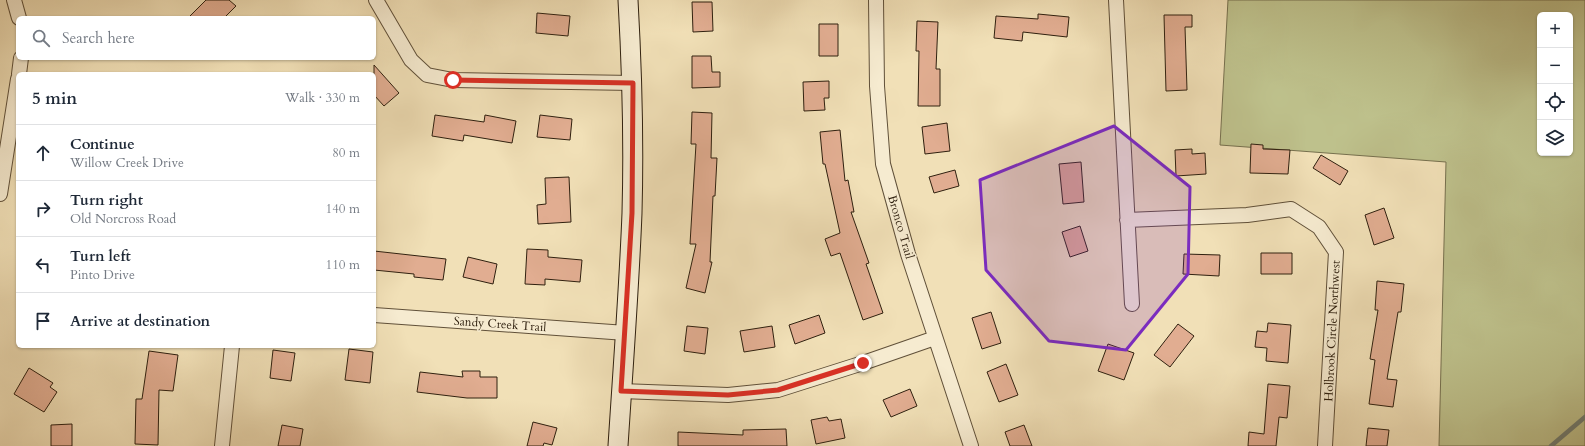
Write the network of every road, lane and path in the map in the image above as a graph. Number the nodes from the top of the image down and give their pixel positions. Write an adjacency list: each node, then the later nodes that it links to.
1 (14, 0): 6 (street)
2 (376, 0): 9 (street)
3 (628, 0): 9 (street)
4 (876, 0): 16 (street, Bronco Trail)
5 (1116, 0): 12 (street)
6 (19, 16)
7 (21, 60): 8 (street)
8 (19, 72)
9 (633, 83): 15 (street)
10 (16, 93): 11 (street)
11 (0, 194)
12 (1127, 220): 13 (street); 22 (street, Holbrook Circle Northwest)
13 (1132, 304)
14 (376, 315): 15 (street, Sandy Creek Trail)
15 (626, 333): 18 (street)
16 (935, 338): 18 (street); 21 (street, Bronco Trail)
17 (232, 348): 19 (street)
18 (621, 391): 20 (street)
19 (222, 446)
20 (618, 446)
21 (972, 446)
22 (1325, 446)

